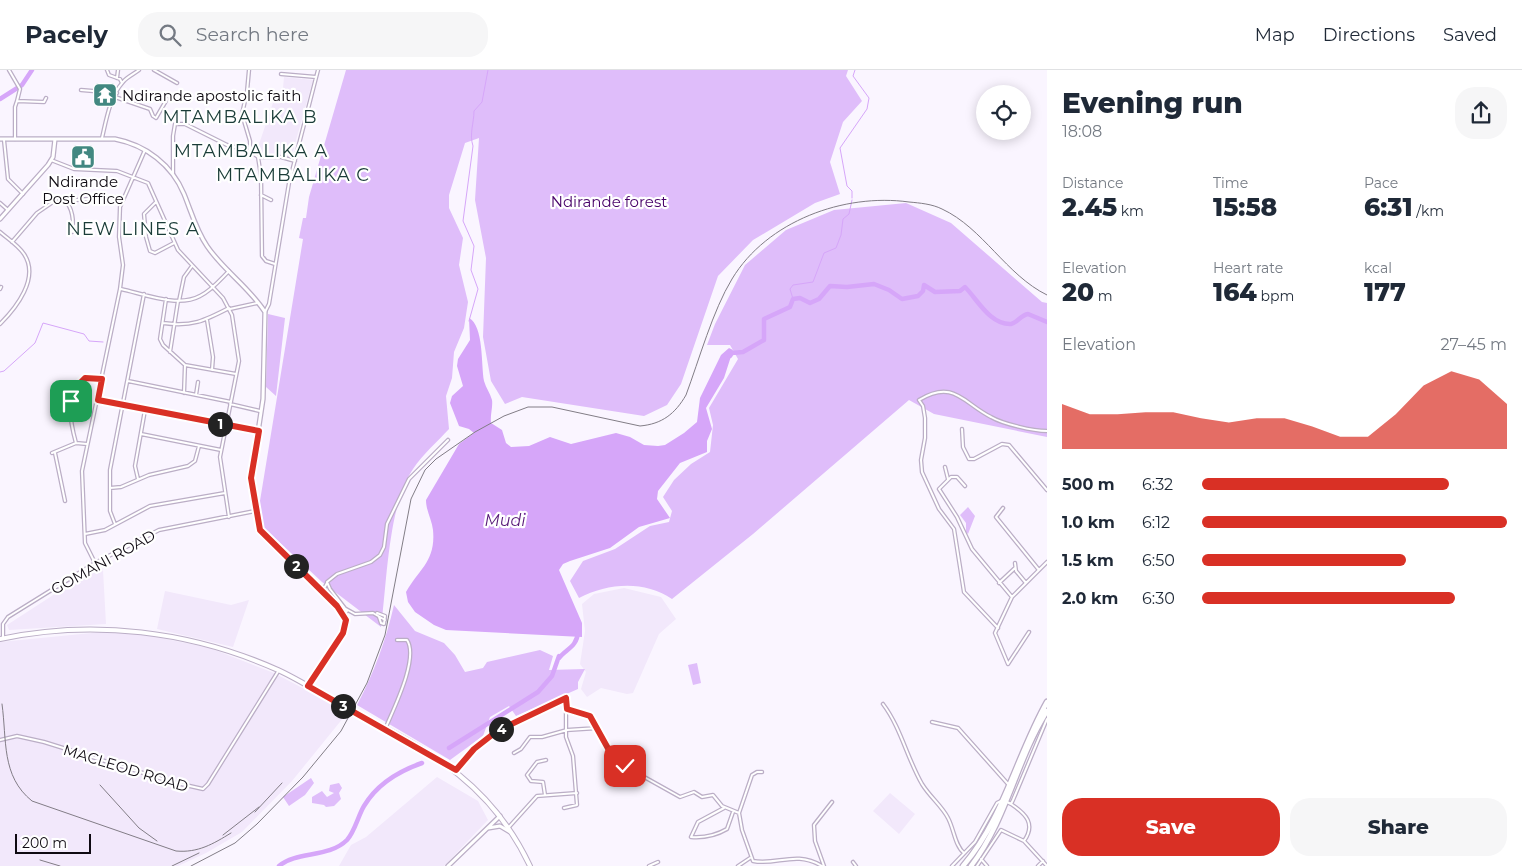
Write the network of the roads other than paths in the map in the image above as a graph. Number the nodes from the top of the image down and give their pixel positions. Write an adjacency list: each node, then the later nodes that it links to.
1 (9, 70): 18 (street)
2 (107, 70): 10 (street)
3 (118, 70): 10 (street)
4 (154, 70): 12 (street)
5 (249, 70): 24 (street)
6 (318, 70): 9 (street)
7 (137, 71): 11 (street)
8 (281, 74): 9 (street)
9 (316, 77): 27 (street)
10 (117, 78): 11 (street)
11 (122, 82): 14 (street)
12 (177, 83)
13 (81, 90): 14 (street)
14 (117, 93): 15 (street)
15 (115, 97): 17 (street); 21 (street)
16 (46, 98): 18 (street)
17 (167, 100)
18 (17, 101): 19 (street)
19 (15, 139): 20 (street); 22 (street)
20 (55, 139): 21 (street); 26 (street)
21 (101, 139): 23 (street)
22 (2, 140): 30 (street)
23 (145, 150): 28 (street); 29 (street)
24 (250, 151): 25 (street); 28 (street)
25 (258, 157): 27 (street); 31 (street)
26 (52, 160): 29 (street); 30 (street)
27 (295, 161): 43 (street)
28 (173, 175): 45 (street)
29 (135, 176): 35 (street); 47 (street)
30 (23, 194): 37 (street)
31 (261, 195): 34 (street); 43 (street)
32 (88, 199): 33 (street)
33 (64, 200): 40 (street); 41 (street)
34 (271, 200)
35 (156, 202): 42 (street); 42 (street)
36 (0, 203): 37 (street)
37 (8, 210): 38 (street)
38 (0, 219)
39 (0, 232): 41 (street)
40 (72, 232)
41 (12, 242): 56 (street)
42 (174, 243): 44 (street)
43 (276, 265): 53 (street)
44 (192, 266): 46 (street); 50 (street)
45 (229, 271): 46 (street); 51 (street)
46 (212, 287): 50 (street); 52 (street)
47 (120, 289): 48 (street); 62 (street)
48 (144, 294): 49 (street); 63 (street)
49 (166, 299): 50 (street); 55 (street)
50 (178, 301): 57 (street)
51 (258, 302): 52 (street); 53 (street)
52 (230, 309): 54 (street); 61 (street)
53 (265, 312): 71 (street)
54 (207, 320): 57 (street); 60 (street)
55 (162, 323): 57 (street); 58 (street)
56 (0, 324)
57 (174, 324): 58 (street)
58 (170, 352): 59 (street)
59 (185, 365): 60 (street); 65 (street)
60 (212, 370): 61 (street)
61 (236, 374): 68 (street)
62 (102, 379): 67 (street); 78 (street)
63 (128, 381): 65 (street); 69 (street)
64 (198, 382): 66 (street)
65 (184, 393): 66 (street)
66 (196, 395): 68 (street)
67 (98, 400): 69 (street); 79 (street)
68 (230, 403): 71 (street); 72 (street)
69 (122, 406): 70 (street); 88 (street)
70 (145, 410): 72 (street); 76 (street)
71 (261, 411): 74 (street)
72 (227, 426): 74 (street); 81 (street)
73 (962, 429): 87 (street)
74 (259, 431): 93 (street)
75 (1047, 431): 112 (street)
76 (141, 434): 80 (street); 83 (street)
77 (448, 440): 102 (street)
78 (76, 443): 79 (street); 91 (street)
79 (87, 444): 96 (street)
80 (199, 446): 81 (street); 83 (street)
81 (221, 450): 90 (street)
82 (945, 467): 84 (street)
83 (138, 479): 88 (street)
84 (948, 479): 86 (street); 103 (street)
85 (1047, 484): 87 (street)
86 (965, 486)
87 (1044, 486): 89 (street)
88 (110, 488): 95 (street)
89 (1047, 490)
90 (225, 493): 94 (street); 95 (street)
91 (65, 501)
92 (1002, 508): 101 (street)
93 (255, 511): 94 (street, GOMANI ROAD); 105 (street)
94 (229, 517): 99 (street, GOMANI ROAD)
95 (115, 524): 96 (street)
96 (85, 534): 99 (street)
97 (1047, 562): 101 (street)
98 (1015, 563): 100 (street)
99 (95, 564): 114 (street, GOMANI ROAD)
100 (1015, 568): 103 (street); 104 (street)
101 (1039, 570): 104 (street)
102 (327, 583): 105 (street); 107 (street)
103 (999, 583): 106 (street)
104 (1026, 583): 106 (street)
105 (322, 592): 109 (street)
106 (1012, 597): 112 (street)
107 (346, 609): 108 (street); 109 (street)
108 (376, 614): 110 (street); 111 (street)
109 (344, 615): 117 (street)
110 (379, 617): 111 (street); 111 (street)
111 (385, 620)
112 (998, 628): 113 (street)
113 (1030, 632)
114 (2, 639): 116 (main road)
115 (397, 640): 125 (street)
116 (279, 670): 117 (main road); 127 (street, MACLEOD ROAD)
117 (308, 686): 125 (main road, bridge)
118 (1047, 702): 132 (highway)
119 (884, 704): 149 (street)
120 (567, 709): 124 (street); 126 (street); 130 (street)
121 (1047, 711): 137 (highway)
122 (1047, 719): 137 (street)
123 (932, 722): 132 (street)
124 (598, 728): 126 (street); 140 (street)
125 (386, 729): 130 (main road)
126 (567, 730): 128 (street); 133 (street)
127 (0, 740)
128 (514, 753)
129 (546, 760): 134 (street)
130 (456, 770): 138 (main road)
131 (762, 772): 142 (street)
132 (1008, 784): 135 (highway)
133 (577, 793): 134 (street); 139 (street)
134 (545, 795): 145 (street)
135 (1002, 800): 137 (street); 149 (street); 162 (highway)
136 (832, 802): 159 (street)
137 (1009, 803): 148 (street); 163 (highway)
138 (492, 805): 143 (main road); 144 (street)
139 (564, 808)
140 (724, 808): 141 (street); 141 (street)
141 (733, 811): 142 (street)
142 (739, 814): 150 (street)
143 (501, 816): 144 (street); 145 (main road)
144 (490, 825): 146 (street)
145 (509, 827): 147 (main road)
146 (485, 831): 147 (street); 155 (street)
147 (514, 836): 156 (main road)
148 (1024, 841): 151 (street); 152 (street)
149 (964, 853): 161 (street)
150 (751, 858): 158 (street); 159 (street)
151 (981, 859): 164 (street); 165 (street)
152 (1043, 861): 166 (street); 167 (street)
153 (658, 862): 157 (street)
154 (853, 862): 160 (street)
155 (448, 866)
156 (530, 866)
157 (649, 866)
158 (738, 866)
159 (823, 866)
160 (856, 866)
161 (952, 866)
162 (963, 866)
163 (971, 866)
164 (977, 866)
165 (987, 866)
166 (1038, 866)
167 (1046, 866)

